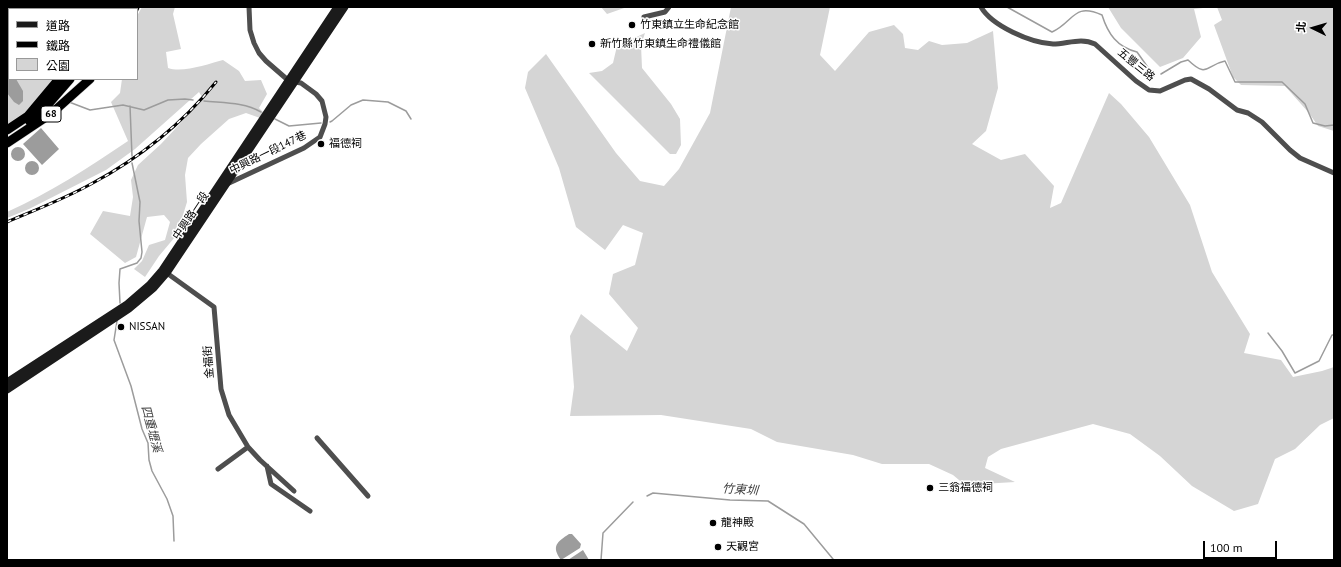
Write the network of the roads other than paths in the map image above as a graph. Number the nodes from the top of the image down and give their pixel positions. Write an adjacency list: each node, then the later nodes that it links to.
1 (249, 7): 11 (street, 中興路一段147巷)
2 (337, 7): 11 (main road, 中興路一段)
3 (345, 7): 11 (main road, 中興路一段)
4 (669, 7): 6 (street)
5 (981, 7): 15 (street, 五豐三路)
6 (644, 17)
7 (58, 80): 12 (highway, 68)
8 (62, 80): 13 (street)
9 (69, 80): 14 (highway)
10 (89, 80): 14 (highway, 68)
11 (292, 82): 16 (main road, 中興路一段); 16 (street, 中興路一段147巷); 17 (main road, 中興路一段)
12 (7, 130)
13 (7, 135)
14 (7, 142)
15 (1334, 173)
16 (226, 185): 17 (street, 中興路一段147巷); 18 (main road, 中興路一段)
17 (217, 187): 18 (main road, 中興路一段)
18 (164, 271): 19 (main road, 中興路一段); 20 (main road, 中興路一段); 22 (street, 金福街)
19 (7, 382)
20 (7, 390)
21 (317, 438): 26 (street)
22 (248, 447): 23 (street, 金福街); 24 (street)
23 (267, 466): 25 (street, 金福街); 27 (street)
24 (218, 469)
25 (294, 491)
26 (368, 496)
27 (310, 511)

